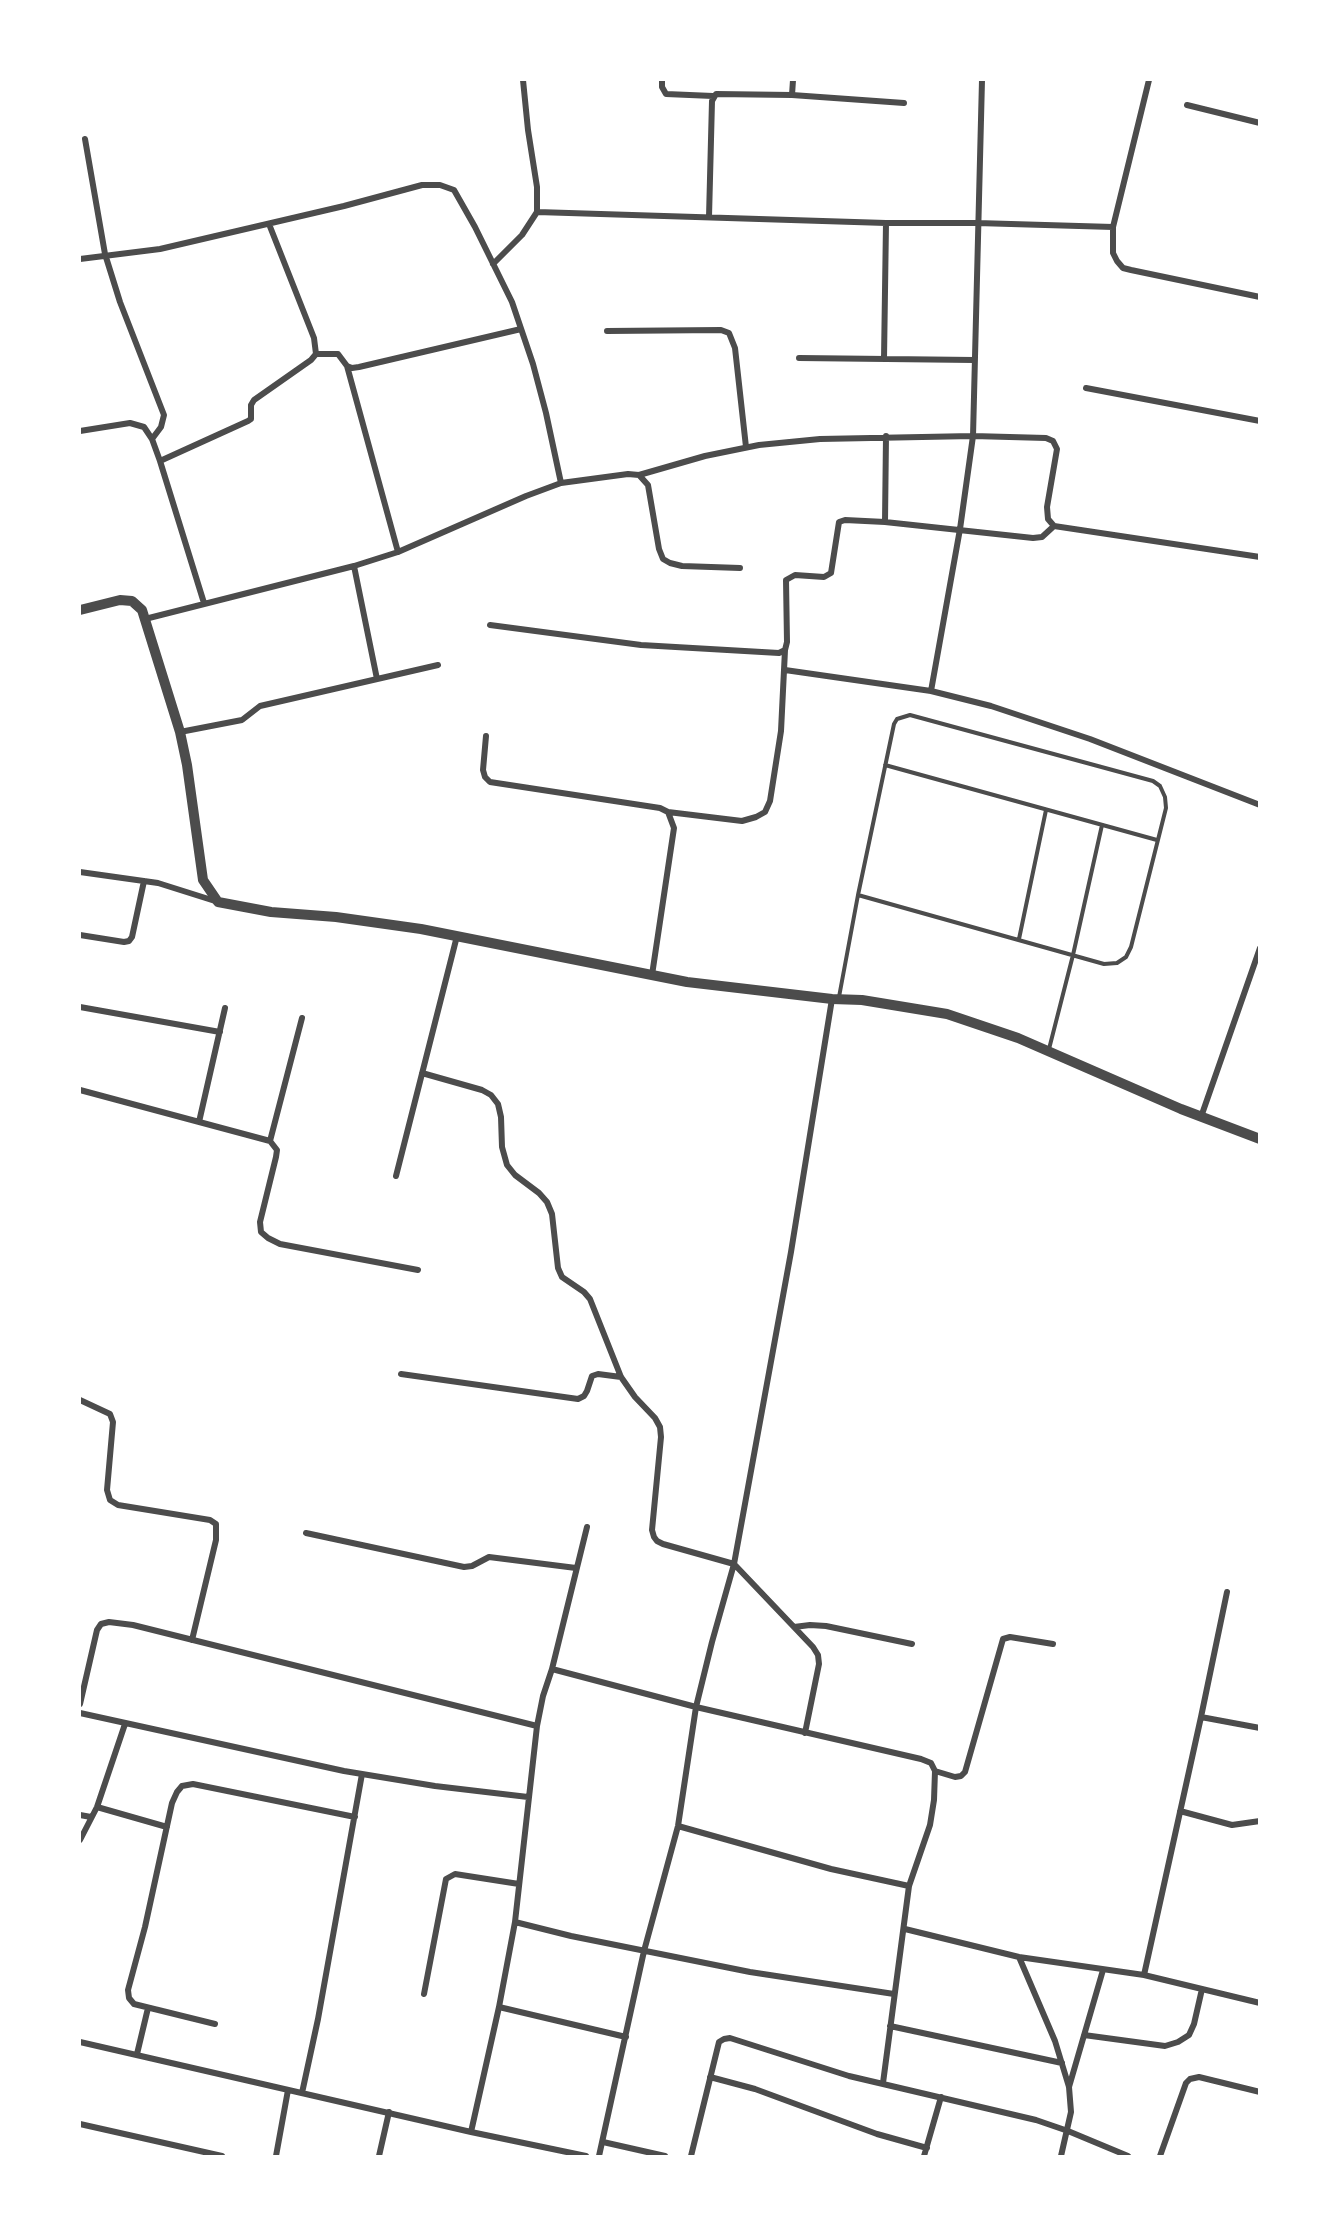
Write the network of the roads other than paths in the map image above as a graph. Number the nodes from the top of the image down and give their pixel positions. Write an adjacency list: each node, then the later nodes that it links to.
1 (523, 80): 12 (street)
2 (662, 80): 7 (street)
3 (793, 80): 6 (street)
4 (982, 80): 15 (street)
5 (1149, 80): 17 (street)
6 (792, 95): 7 (street); 8 (street)
7 (713, 96): 13 (street)
8 (904, 103)
9 (1187, 105): 10 (street)
10 (1260, 123)
11 (85, 139): 18 (street)
12 (537, 212): 13 (street); 20 (street)
13 (709, 217): 14 (street)
14 (886, 223): 15 (street); 26 (street)
15 (977, 223): 17 (street); 27 (street)
16 (269, 224): 18 (street); 20 (street); 24 (street)
17 (1113, 227): 21 (street)
18 (105, 254): 19 (street); 34 (street)
19 (80, 259)
20 (493, 264): 22 (street)
21 (1260, 297)
22 (521, 329): 28 (street); 38 (street)
23 (607, 332): 35 (street)
24 (316, 354): 28 (street); 36 (street)
25 (799, 358): 26 (street)
26 (884, 359): 27 (street)
27 (974, 360): 33 (street)
28 (347, 366): 42 (street)
29 (1086, 388): 30 (street)
30 (1260, 421)
31 (80, 431): 34 (street)
32 (886, 436): 33 (street); 35 (street); 39 (street)
33 (973, 436): 40 (street); 41 (street)
34 (152, 439): 36 (street)
35 (746, 447): 37 (street)
36 (160, 461): 46 (street)
37 (639, 475): 38 (street); 45 (street)
38 (561, 483): 42 (street)
39 (885, 522): 41 (street); 50 (street)
40 (1054, 526): 41 (street); 43 (street)
41 (960, 529): 54 (street)
42 (398, 552): 44 (street)
43 (1260, 557)
44 (354, 566): 46 (street); 53 (street)
45 (740, 568)
46 (204, 603): 48 (street)
47 (80, 610): 48 (street)
48 (145, 619): 55 (street)
49 (490, 625): 50 (street)
50 (785, 650): 52 (street)
51 (438, 665): 53 (street)
52 (785, 670): 54 (street); 60 (street)
53 (377, 679): 55 (street)
54 (931, 691): 58 (street)
55 (180, 732): 66 (street)
56 (486, 736): 60 (street)
57 (885, 765): 59 (lane); 62 (lane); 65 (lane)
58 (1260, 805)
59 (1046, 810): 61 (lane); 69 (lane)
60 (668, 812): 72 (street)
61 (1102, 825): 62 (lane); 71 (lane)
62 (1157, 840): 71 (lane)
63 (80, 872): 64 (street)
64 (144, 881): 66 (street); 67 (street)
65 (858, 895): 69 (lane); 73 (lane)
66 (218, 902): 68 (street)
67 (80, 935)
68 (457, 935): 72 (street); 79 (street)
69 (1018, 939): 71 (lane)
70 (1260, 948): 81 (street)
71 (1073, 955): 78 (lane)
72 (652, 975): 73 (street)
73 (835, 1000): 78 (street); 92 (street)
74 (80, 1007): 77 (street)
75 (225, 1008): 77 (street)
76 (302, 1018): 84 (street)
77 (220, 1032): 82 (street)
78 (1048, 1051): 81 (street)
79 (422, 1073): 85 (street); 88 (street)
80 (80, 1090): 82 (street)
81 (1201, 1117): 83 (street)
82 (199, 1122): 84 (street)
83 (1260, 1139)
84 (270, 1141): 86 (street)
85 (396, 1176)
86 (418, 1270)
87 (402, 1374): 88 (street)
88 (621, 1377): 92 (street)
89 (80, 1400): 96 (street)
90 (587, 1527): 93 (street)
91 (306, 1533): 93 (street)
92 (734, 1564): 95 (street); 101 (street)
93 (576, 1568): 99 (street)
94 (1227, 1592): 103 (street)
95 (794, 1627): 97 (street); 107 (street)
96 (192, 1640): 100 (street); 105 (street)
97 (912, 1644)
98 (1053, 1644): 108 (street)
99 (552, 1669): 101 (street); 105 (street)
100 (80, 1704)
101 (696, 1707): 107 (street); 117 (street)
102 (80, 1713): 104 (street)
103 (1202, 1717): 106 (street); 112 (street)
104 (125, 1724): 109 (street); 111 (street)
105 (537, 1726): 110 (street)
106 (1260, 1728)
107 (805, 1732): 108 (street)
108 (935, 1772): 121 (street)
109 (362, 1774): 110 (street); 115 (street)
110 (528, 1797): 120 (street)
111 (97, 1807): 114 (street); 118 (street)
112 (1180, 1811): 116 (street); 127 (street)
113 (80, 1815): 114 (street)
114 (92, 1817): 119 (street)
115 (355, 1817): 118 (street); 146 (street)
116 (1260, 1821)
117 (678, 1826): 121 (street); 124 (street)
118 (167, 1827): 133 (street)
119 (80, 1840)
120 (519, 1884): 122 (street); 129 (street)
121 (909, 1886): 123 (street)
122 (515, 1922): 124 (street); 132 (street)
123 (905, 1929): 125 (street); 130 (street)
124 (644, 1951): 130 (street); 137 (street)
125 (1019, 1957): 126 (street); 140 (street)
126 (1103, 1970): 127 (street); 136 (street)
127 (1144, 1975): 128 (street)
128 (1202, 1989): 131 (street); 136 (street)
129 (424, 1994)
130 (894, 1994): 135 (street)
131 (1260, 2003)
132 (499, 2007): 137 (street); 151 (street)
133 (148, 2008): 134 (street); 139 (street)
134 (215, 2024)
135 (890, 2026): 140 (street); 142 (street)
136 (1084, 2035): 143 (street)
137 (626, 2037): 152 (street)
138 (80, 2042): 139 (street)
139 (137, 2054): 144 (street)
140 (1062, 2063): 143 (street)
141 (710, 2077): 142 (street); 153 (street); 160 (street)
142 (883, 2083): 147 (street)
143 (1069, 2087): 150 (street)
144 (288, 2090): 146 (street); 155 (street)
145 (1260, 2092): 164 (street)
146 (302, 2093): 148 (street)
147 (941, 2097): 150 (street); 153 (street)
148 (389, 2112): 151 (street); 156 (street)
149 (80, 2124): 154 (street)
150 (1068, 2131): 162 (street); 163 (street)
151 (471, 2132): 157 (street)
152 (603, 2142): 158 (street); 159 (street)
153 (927, 2148): 161 (street)
154 (222, 2157)
155 (276, 2157)
156 (379, 2157)
157 (586, 2157)
158 (599, 2157)
159 (665, 2157)
160 (691, 2157)
161 (924, 2157)
162 (1061, 2157)
163 (1128, 2157)
164 (1160, 2157)

